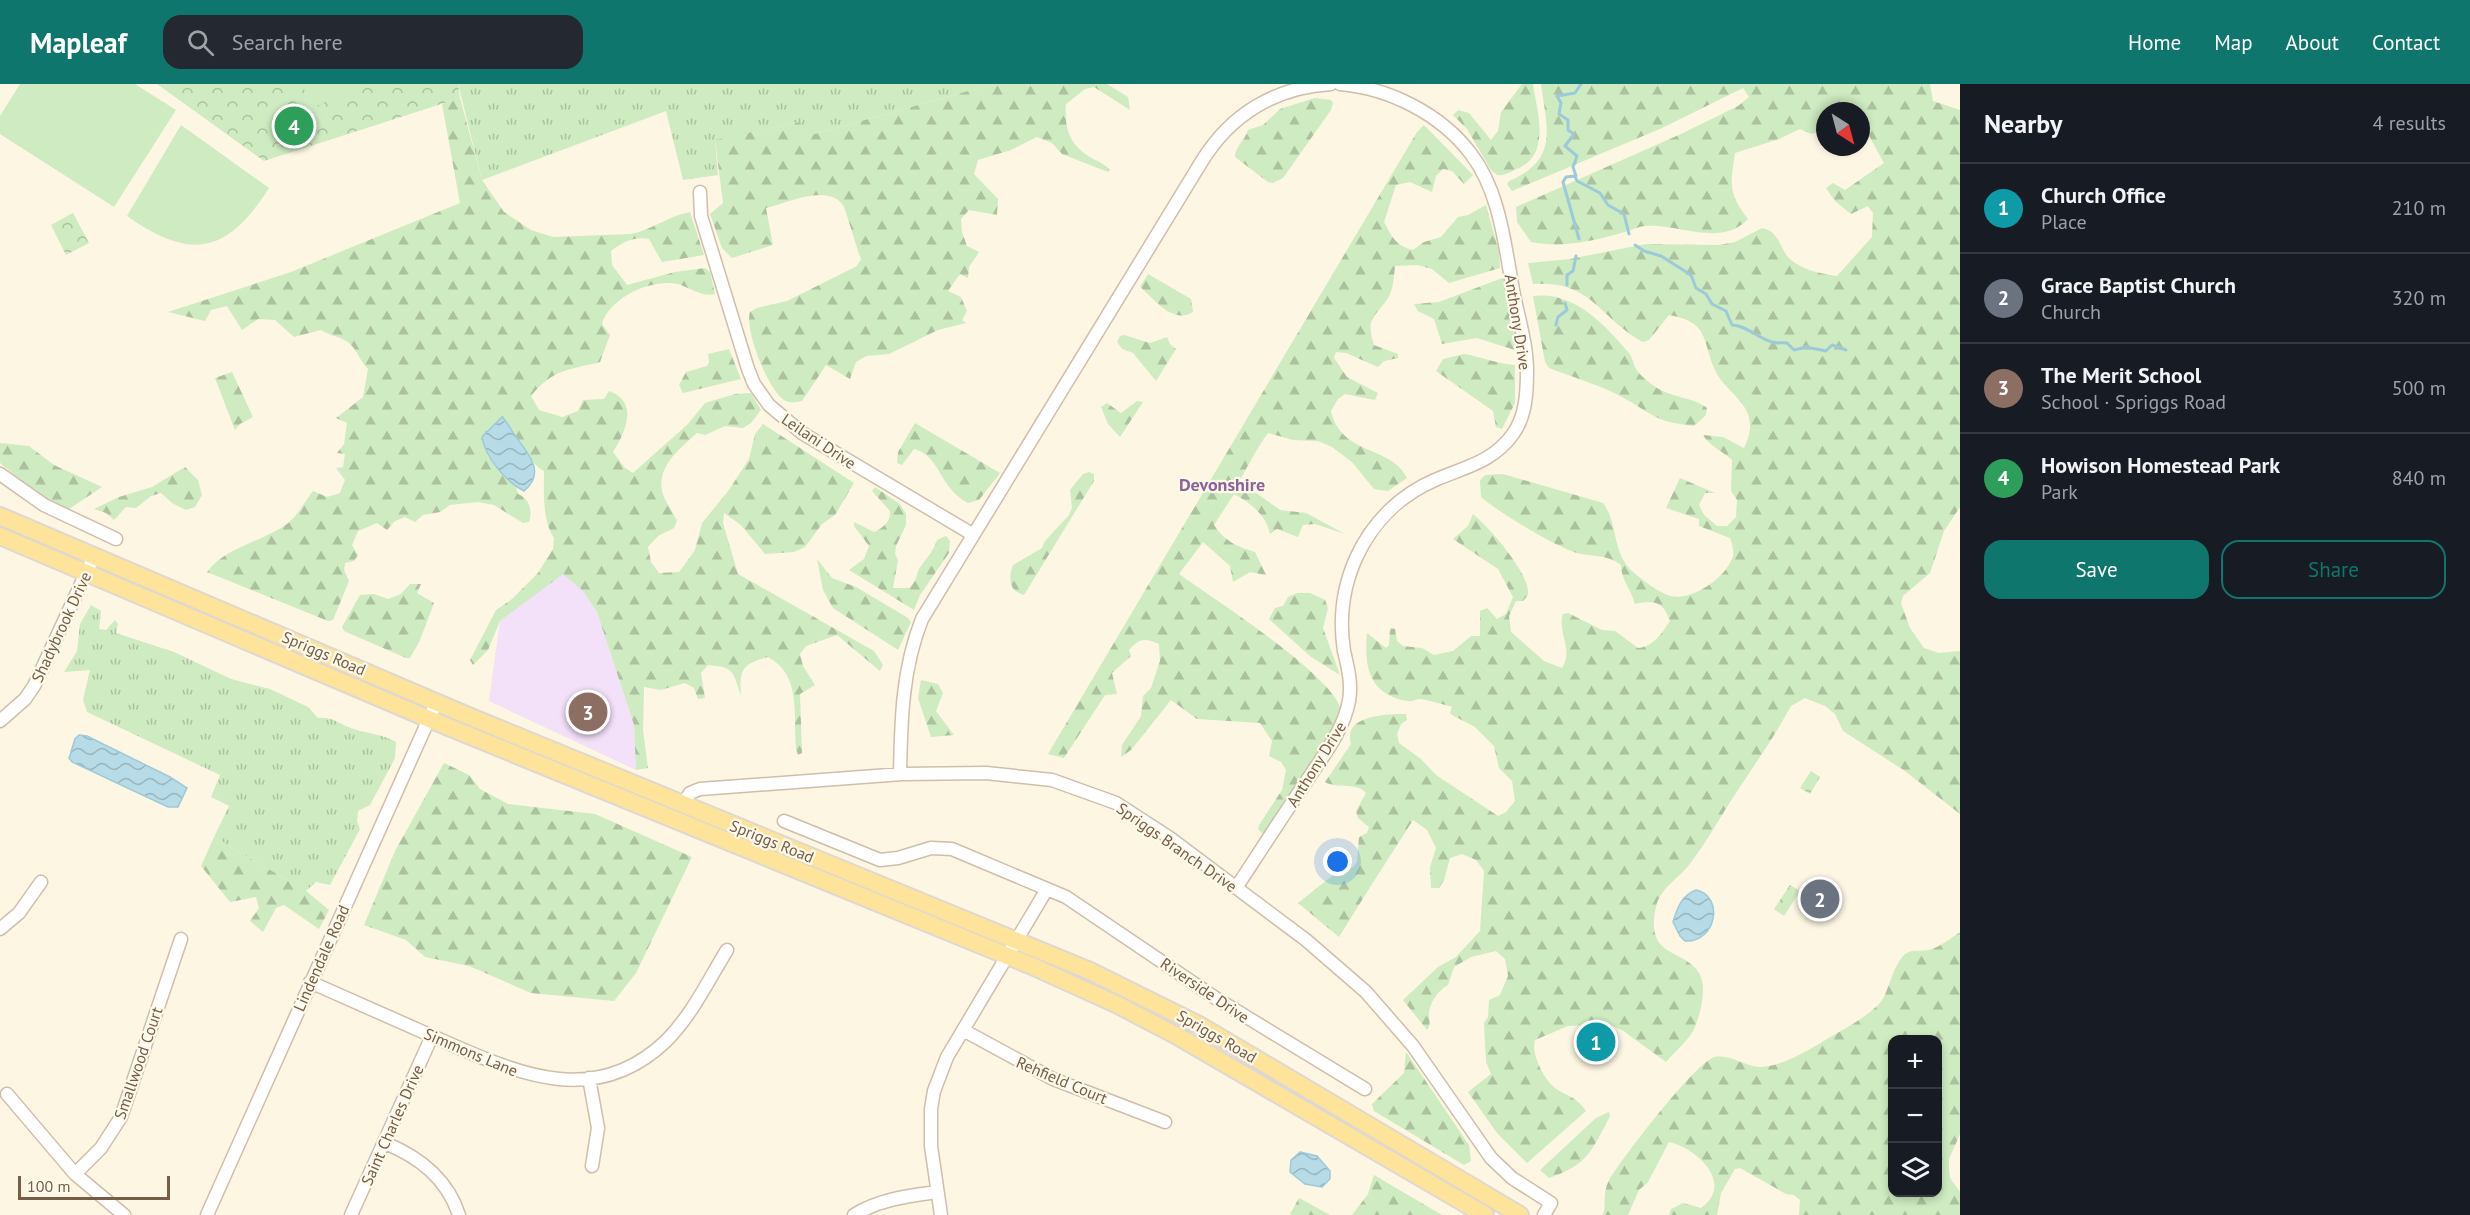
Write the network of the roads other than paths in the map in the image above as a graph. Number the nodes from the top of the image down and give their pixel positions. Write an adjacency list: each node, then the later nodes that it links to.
1 (1331, 84): 6 (street)
2 (1340, 84): 18 (street, Anthony Drive)
3 (700, 192): 6 (street, Leilani Drive)
4 (0, 474): 8 (street)
5 (0, 516): 9 (main road, Spriggs Road)
6 (972, 534): 14 (street)
7 (0, 536): 10 (main road, Spriggs Road)
8 (116, 539)
9 (94, 556): 10 (street, Shadybrook Drive); 11 (main road, Spriggs Road)
10 (87, 573): 12 (main road, Spriggs Road); 13 (street, Shadybrook Drive)
11 (437, 702): 12 (street, Lindendale Road); 15 (main road, Spriggs Road)
12 (429, 719): 24 (main road, Spriggs Road); 25 (street, Lindendale Road)
13 (0, 721)
14 (900, 774): 15 (street, Spriggs Branch Drive); 18 (street, Spriggs Branch Drive)
15 (682, 804): 22 (main road, Spriggs Road)
16 (784, 821): 19 (street, Riverside Drive)
17 (41, 882): 20 (street)
18 (1236, 888): 44 (street, Spriggs Branch Drive)
19 (1047, 889): 22 (street); 29 (street, Riverside Drive)
20 (0, 929)
21 (181, 939): 34 (street, Smallwood Court)
22 (1018, 941): 24 (street); 43 (main road, Spriggs Road)
23 (727, 950): 28 (street, Simmons Lane)
24 (1008, 957): 26 (street); 42 (main road, Spriggs Road)
25 (310, 982): 27 (street, Simmons Lane); 37 (street, Lindendale Road)
26 (963, 1030): 31 (street, Rehfield Court); 35 (street)
27 (432, 1036): 28 (street, Simmons Lane); 32 (street, Saint Charles Drive)
28 (589, 1078): 33 (street)
29 (1365, 1089)
30 (7, 1094): 34 (street)
31 (1165, 1122)
32 (385, 1143): 38 (street, Saint Charles Drive); 39 (street)
33 (592, 1166)
34 (75, 1174): 36 (street)
35 (937, 1192): 40 (street); 41 (street)
36 (124, 1215)
37 (207, 1215)
38 (351, 1215)
39 (459, 1215)
40 (854, 1215)
41 (941, 1215)
42 (1485, 1215)
43 (1520, 1215)
44 (1544, 1215)

